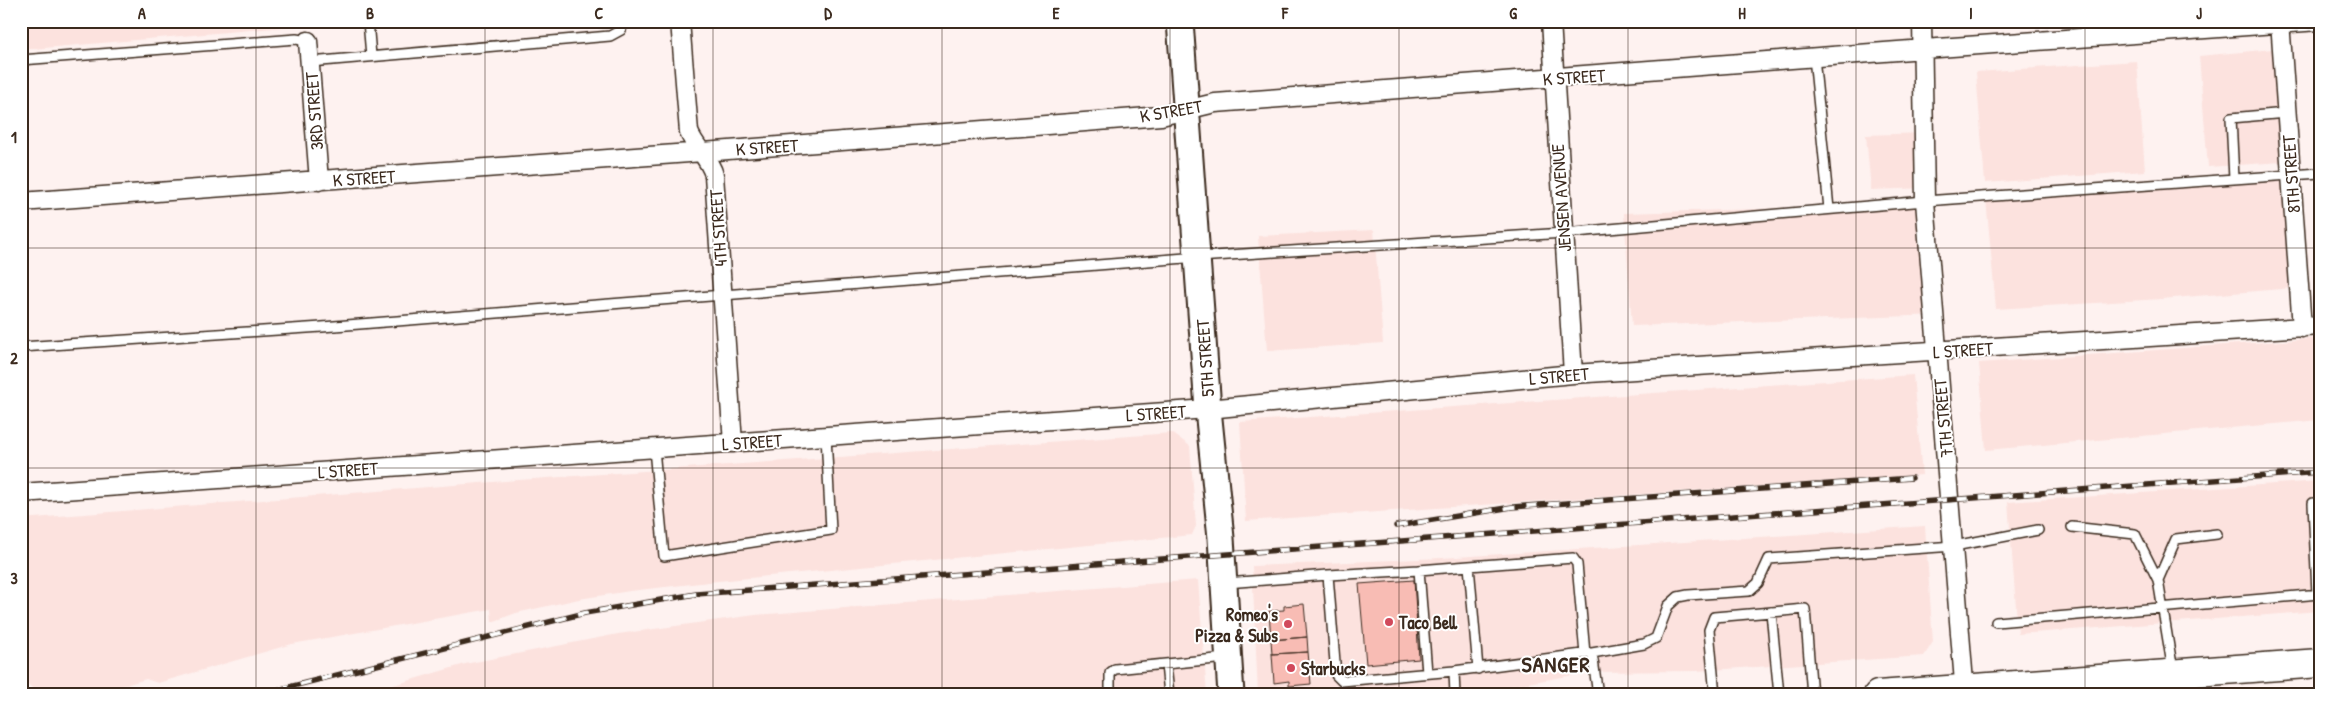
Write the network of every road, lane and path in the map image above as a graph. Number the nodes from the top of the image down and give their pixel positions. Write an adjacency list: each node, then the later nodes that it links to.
1 (368, 21): 11 (lane)
2 (624, 21): 11 (lane)
3 (680, 21): 18 (street, 4TH STREET)
4 (1180, 21): 16 (street, 5TH STREET)
5 (1551, 21): 15 (street, JENSEN AVENUE)
6 (1922, 21): 10 (street, 7TH STREET)
7 (2320, 21): 8 (street, K STREET)
8 (2280, 23): 10 (street, K STREET); 17 (street, 8TH STREET)
9 (308, 41): 13 (lane); 14 (street, 3RD STREET)
10 (1924, 49): 12 (street, K STREET); 23 (street, 7TH STREET)
11 (370, 56): 14 (lane)
12 (1814, 57): 15 (street, K STREET); 25 (lane)
13 (21, 60)
14 (310, 62): 22 (street, 3RD STREET)
15 (1553, 78): 16 (street, K STREET); 26 (street, JENSEN AVENUE)
16 (1187, 110): 18 (street, K STREET); 27 (street, 5TH STREET)
17 (2286, 113): 20 (street, 8TH STREET); 21 (lane)
18 (703, 152): 22 (street, K STREET); 28 (street, 4TH STREET)
19 (2320, 173): 20 (lane)
20 (2291, 176): 21 (lane); 29 (street, 8TH STREET)
21 (2234, 179): 23 (lane)
22 (319, 181): 24 (street, K STREET)
23 (1925, 201): 25 (lane); 31 (street, 7TH STREET)
24 (21, 202)
25 (1829, 209): 26 (lane)
26 (1564, 233): 27 (lane); 32 (street, JENSEN AVENUE)
27 (1198, 257): 28 (lane); 33 (street, 5TH STREET)
28 (723, 294): 30 (lane); 35 (street, 4TH STREET)
29 (2311, 327): 31 (street, L STREET)
30 (21, 347)
31 (1938, 352): 32 (street, L STREET); 42 (street, 7TH STREET)
32 (1574, 374): 33 (street, L STREET)
33 (1208, 409): 34 (street, L STREET); 47 (street, 5TH STREET)
34 (826, 436): 35 (street, L STREET); 36 (lane)
35 (733, 443): 36 (street, L STREET)
36 (654, 449): 37 (street, L STREET)
37 (21, 493)
38 (2313, 503): 48 (lane)
39 (2072, 527): 46 (lane)
40 (2038, 530): 42 (lane)
41 (2217, 534): 46 (lane)
42 (1954, 546): 52 (lane); 60 (street, 7TH STREET)
43 (1469, 566): 44 (lane); 52 (lane); 56 (lane)
44 (1419, 570): 45 (lane); 58 (lane)
45 (1328, 575): 47 (lane); 58 (lane)
46 (2158, 580): 49 (lane)
47 (1224, 583): 53 (street, 5TH STREET)
48 (2318, 594): 49 (lane)
49 (2163, 608): 51 (lane); 59 (lane)
50 (1771, 612): 66 (lane); 67 (lane); 68 (lane)
51 (1996, 622)
52 (1589, 653): 56 (lane); 65 (lane)
53 (1229, 658): 55 (lane); 63 (street, 5TH STREET)
54 (2320, 663): 59 (main road)
55 (1166, 664): 61 (lane); 62 (lane)
56 (1478, 669): 57 (lane)
57 (1454, 671): 58 (lane); 64 (lane)
58 (1427, 673)
59 (2169, 681): 60 (main road)
60 (1965, 692): 69 (main road)
61 (1110, 695)
62 (1169, 695)
63 (1231, 695)
64 (1455, 695)
65 (1598, 695)
66 (1715, 695)
67 (1779, 695)
68 (1812, 695)
69 (1878, 695)

